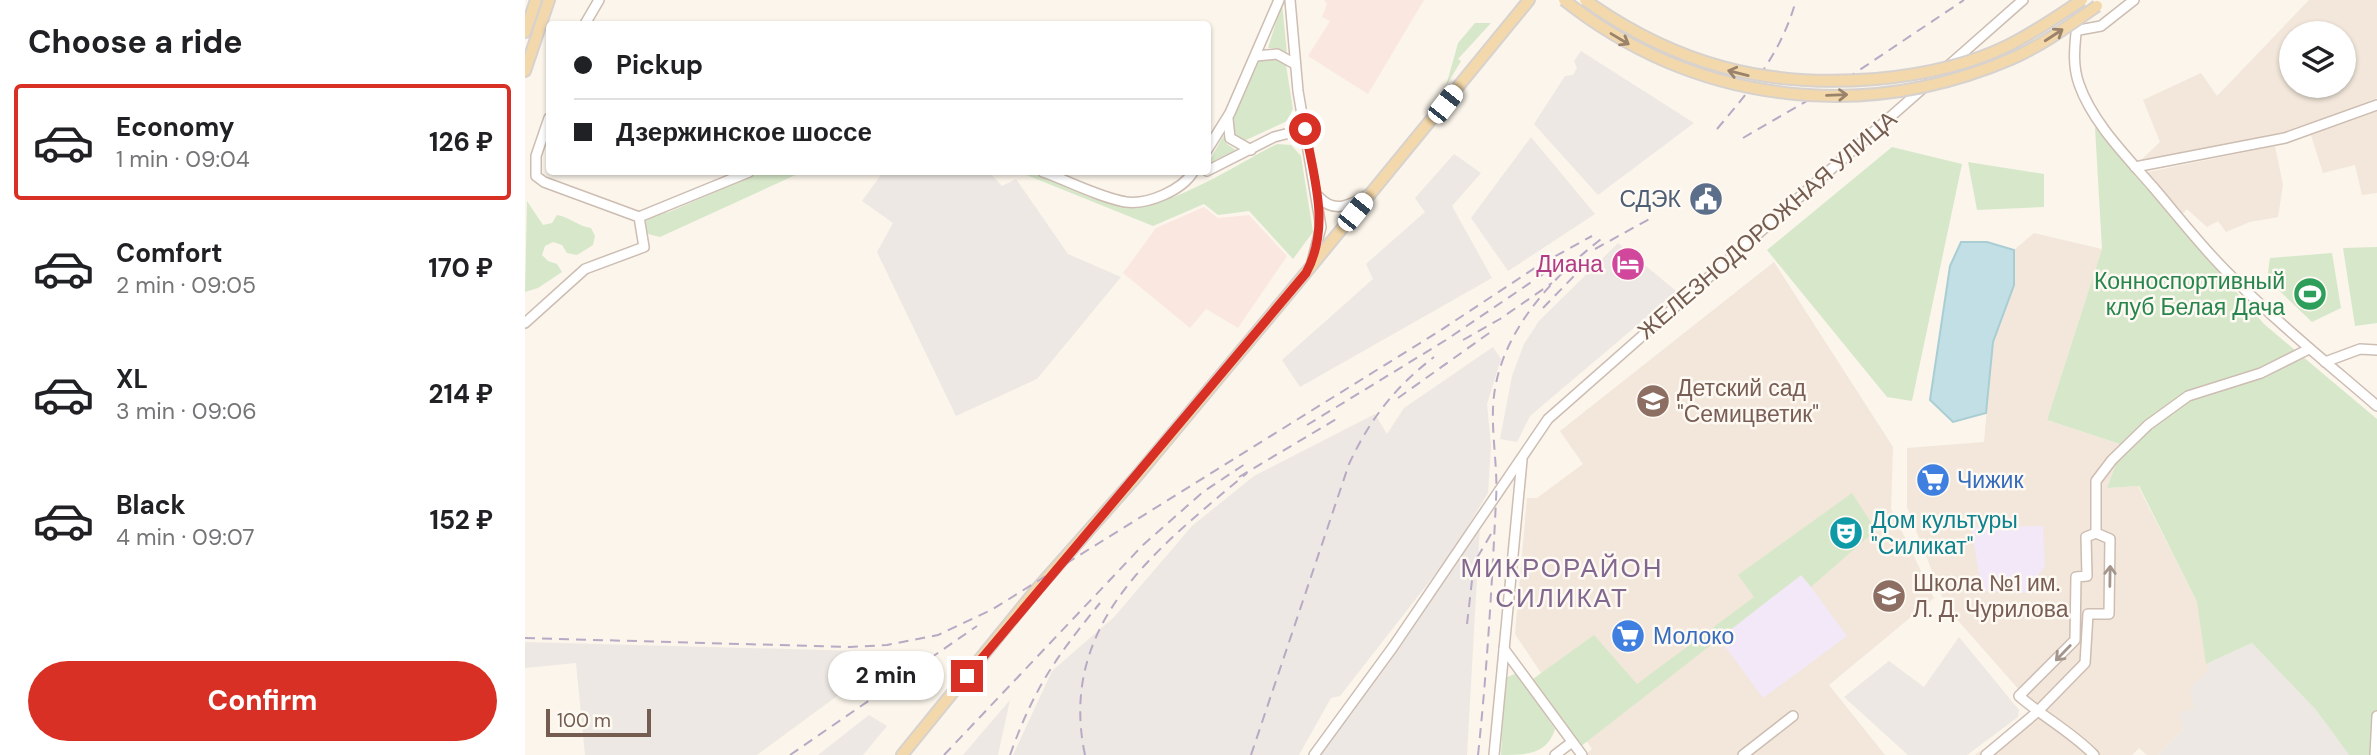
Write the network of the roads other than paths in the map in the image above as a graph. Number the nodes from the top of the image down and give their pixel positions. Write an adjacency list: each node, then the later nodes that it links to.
1 (535, 0): 16 (main road)
2 (550, 0): 20 (main road)
3 (599, 0): 13 (street)
4 (1279, 0): 18 (street)
5 (1290, 0): 19 (street)
6 (1529, 0): 34 (main road)
7 (1565, 0): 12 (main road, one-way to 12, bridge)
8 (1585, 0): 10 (main road, one-way to 8, bridge)
9 (2023, 0): 43 (street, ЖЕЛЕЗНОДОРОЖНАЯ УЛИЦА)
10 (2080, 0): 15 (street)
11 (2134, 0): 14 (street)
12 (2101, 3)
13 (587, 21)
14 (2096, 27): 15 (street); 17 (street)
15 (2079, 30): 17 (street)
16 (525, 32)
17 (2074, 48): 27 (street)
18 (1255, 56): 19 (street); 22 (street)
19 (1295, 64): 24 (street)
20 (525, 71)
21 (2377, 105): 27 (street)
22 (1228, 117): 25 (street); 26 (street)
23 (546, 127): 36 (street)
24 (1305, 129): 26 (street); 35 (street)
25 (1211, 144)
26 (1251, 150): 28 (street)
27 (2135, 167): 39 (street)
28 (1211, 169)
29 (742, 175): 36 (street)
30 (1052, 175): 33 (street)
31 (1191, 175): 33 (street)
32 (1199, 175): 33 (street)
33 (1188, 181)
34 (1371, 193): 35 (street); 37 (main road)
35 (1318, 195): 37 (street)
36 (639, 216): 38 (street)
37 (1306, 273): 50 (main road)
38 (525, 323)
39 (2309, 349): 41 (street); 44 (street)
40 (2377, 350): 41 (street)
41 (2325, 362): 42 (street)
42 (2377, 406)
43 (1522, 458): 45 (street); 51 (street, ЖЕЛЕЗНОДОРОЖНАЯ УЛИЦА)
44 (2096, 533): 46 (street, one-way to 46); 46 (street, one-way to 44)
45 (1504, 649): 49 (street); 52 (street)
46 (2037, 712): 56 (street); 57 (street)
47 (1793, 716): 55 (street)
48 (2377, 716): 58 (street)
49 (1571, 742): 53 (street); 54 (street)
50 (902, 755)
51 (1314, 755)
52 (1495, 755)
53 (1555, 755)
54 (1582, 755)
55 (1743, 755)
56 (1986, 755)
57 (2094, 755)
58 (2375, 755)

